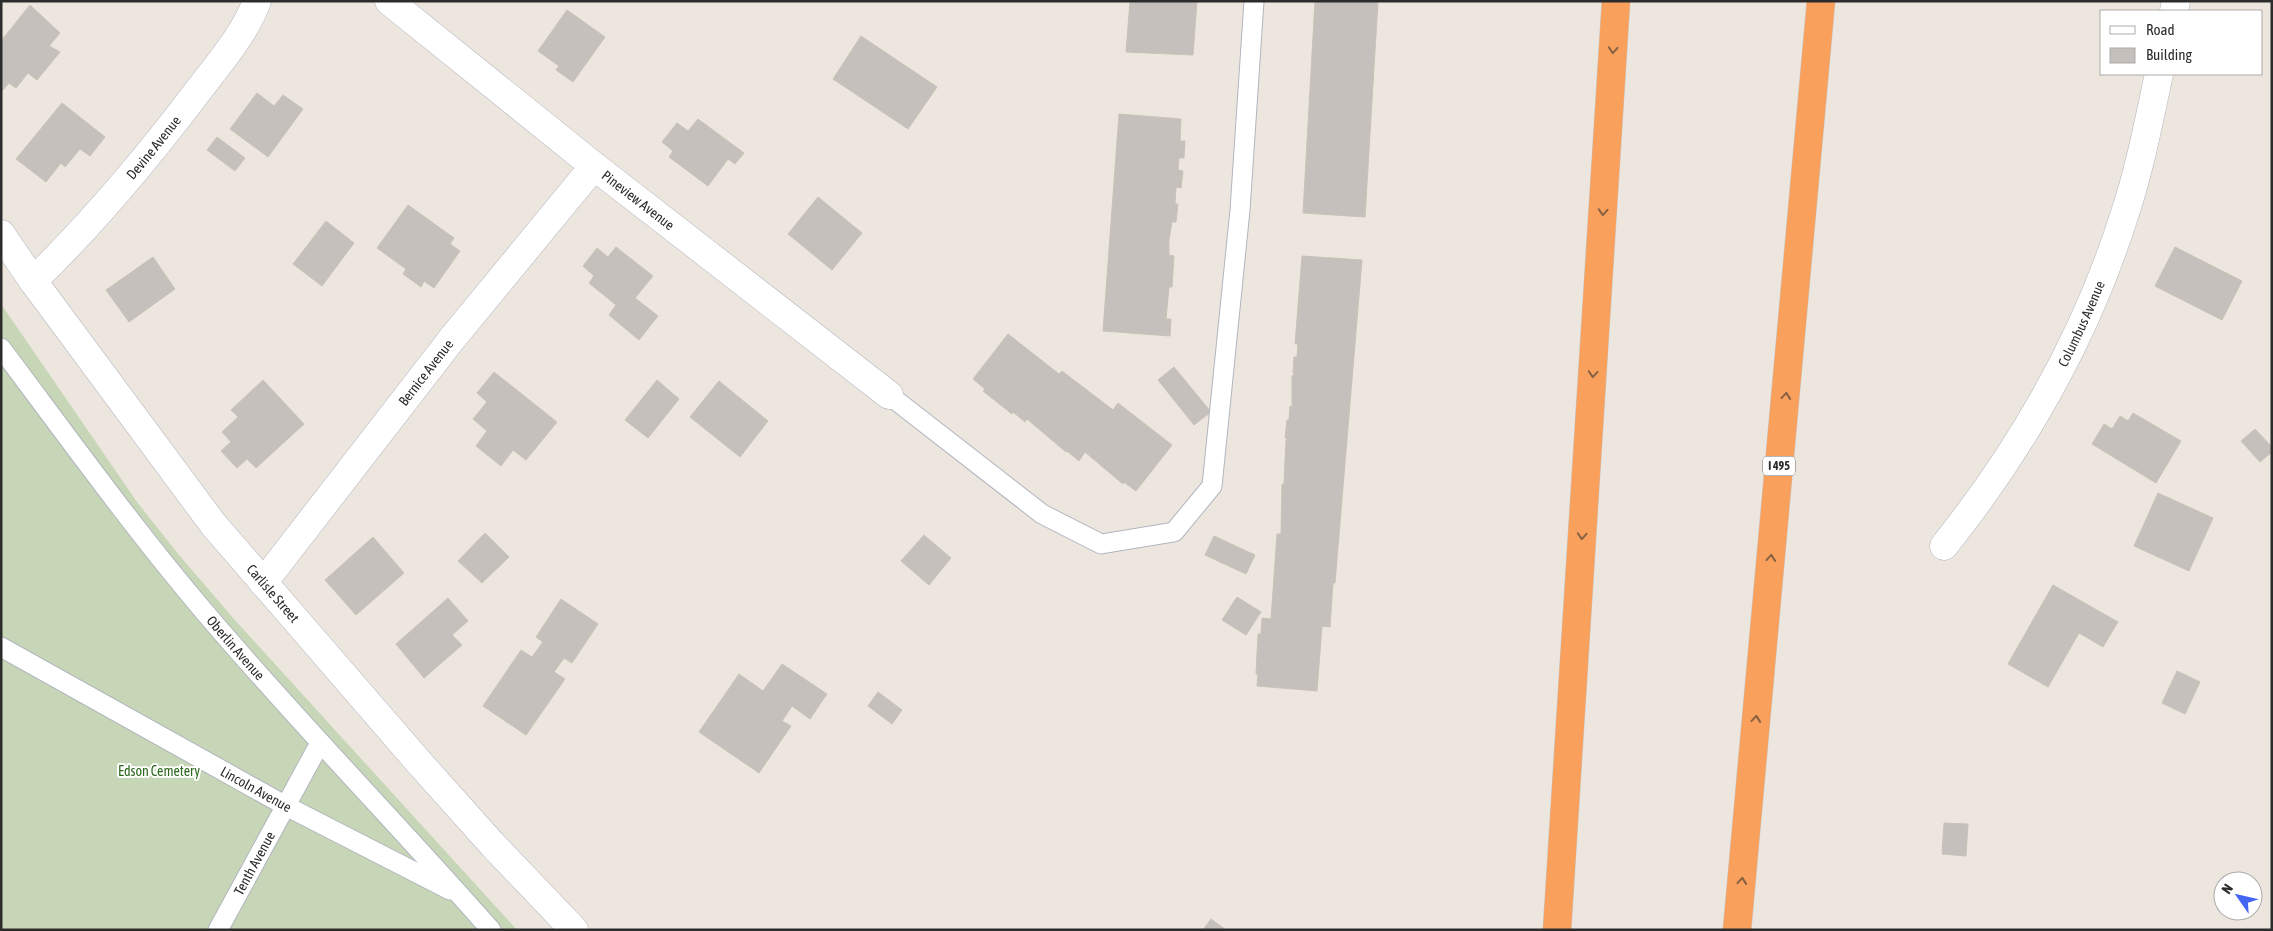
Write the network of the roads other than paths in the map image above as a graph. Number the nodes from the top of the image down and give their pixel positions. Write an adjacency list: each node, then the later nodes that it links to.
1 (257, 1): 9 (street, Devine Avenue)
2 (389, 1): 7 (street, Pineview Avenue)
3 (1254, 1): 11 (lane)
4 (1616, 1): 21 (highway, one-way to 21)
5 (1821, 1): 22 (highway, I 495, one-way to 5)
6 (2159, 75): 12 (street, Columbus Avenue)
7 (594, 166): 11 (street, Pineview Avenue); 13 (street, Bernice Avenue)
8 (1, 234): 9 (street, Carlisle Street)
9 (33, 281): 13 (street, Carlisle Street)
10 (1, 348): 15 (lane, Oberlin Avenue)
11 (889, 395)
12 (1944, 546)
13 (263, 583): 20 (street, Carlisle Street)
14 (1, 647): 16 (lane, Lincoln Avenue)
15 (320, 743): 16 (lane, Tenth Avenue); 17 (lane, Oberlin Avenue)
16 (286, 806): 17 (lane, Lincoln Avenue); 18 (lane, Tenth Avenue)
17 (462, 896): 19 (lane, Oberlin Avenue)
18 (218, 930)
19 (492, 930)
20 (574, 930)
21 (1558, 930)
22 (1738, 930)

